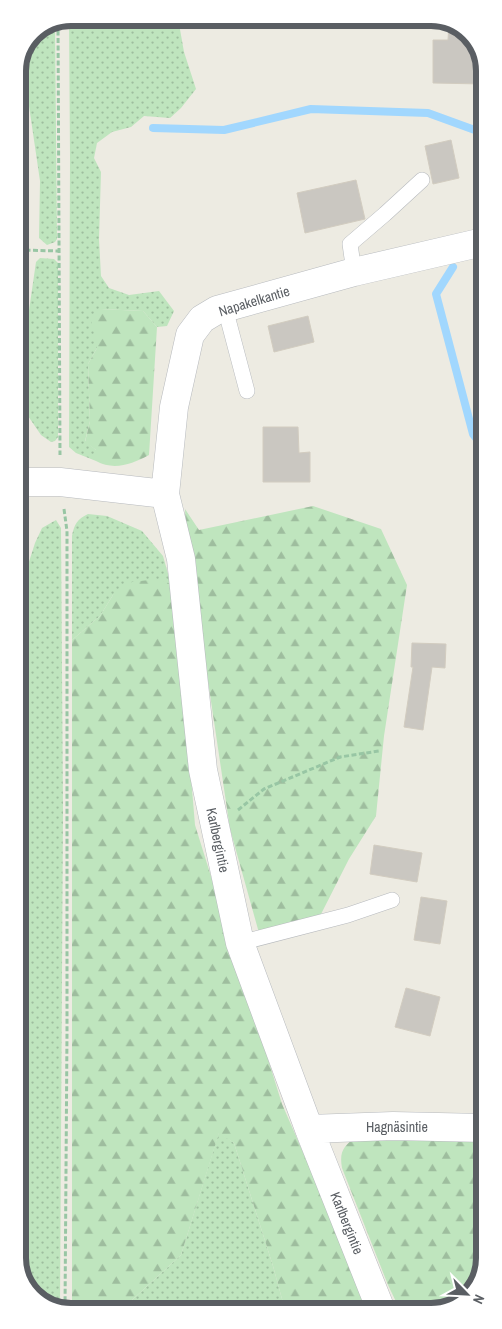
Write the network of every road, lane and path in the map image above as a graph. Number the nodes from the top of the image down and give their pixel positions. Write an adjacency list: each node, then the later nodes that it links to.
1 (58, 29): 5 (path)
2 (422, 180): 6 (lane)
3 (476, 244): 6 (street, Napakelkantie)
4 (26, 250): 5 (path)
5 (60, 251): 10 (path)
6 (354, 272): 7 (street, Napakelkantie)
7 (225, 308): 8 (lane); 11 (street, Napakelkantie)
8 (247, 391)
9 (26, 482): 10 (street)
10 (60, 482): 11 (street); 18 (path)
11 (165, 494): 13 (street, Karlbergintie)
12 (380, 751): 13 (path)
13 (215, 828): 15 (street, Karlbergintie)
14 (392, 900): 15 (lane)
15 (240, 943): 17 (street, Karlbergintie)
16 (476, 1128): 17 (street, Hagnäsintie)
17 (309, 1129): 19 (street, Karlbergintie)
18 (65, 1303)
19 (378, 1303)

